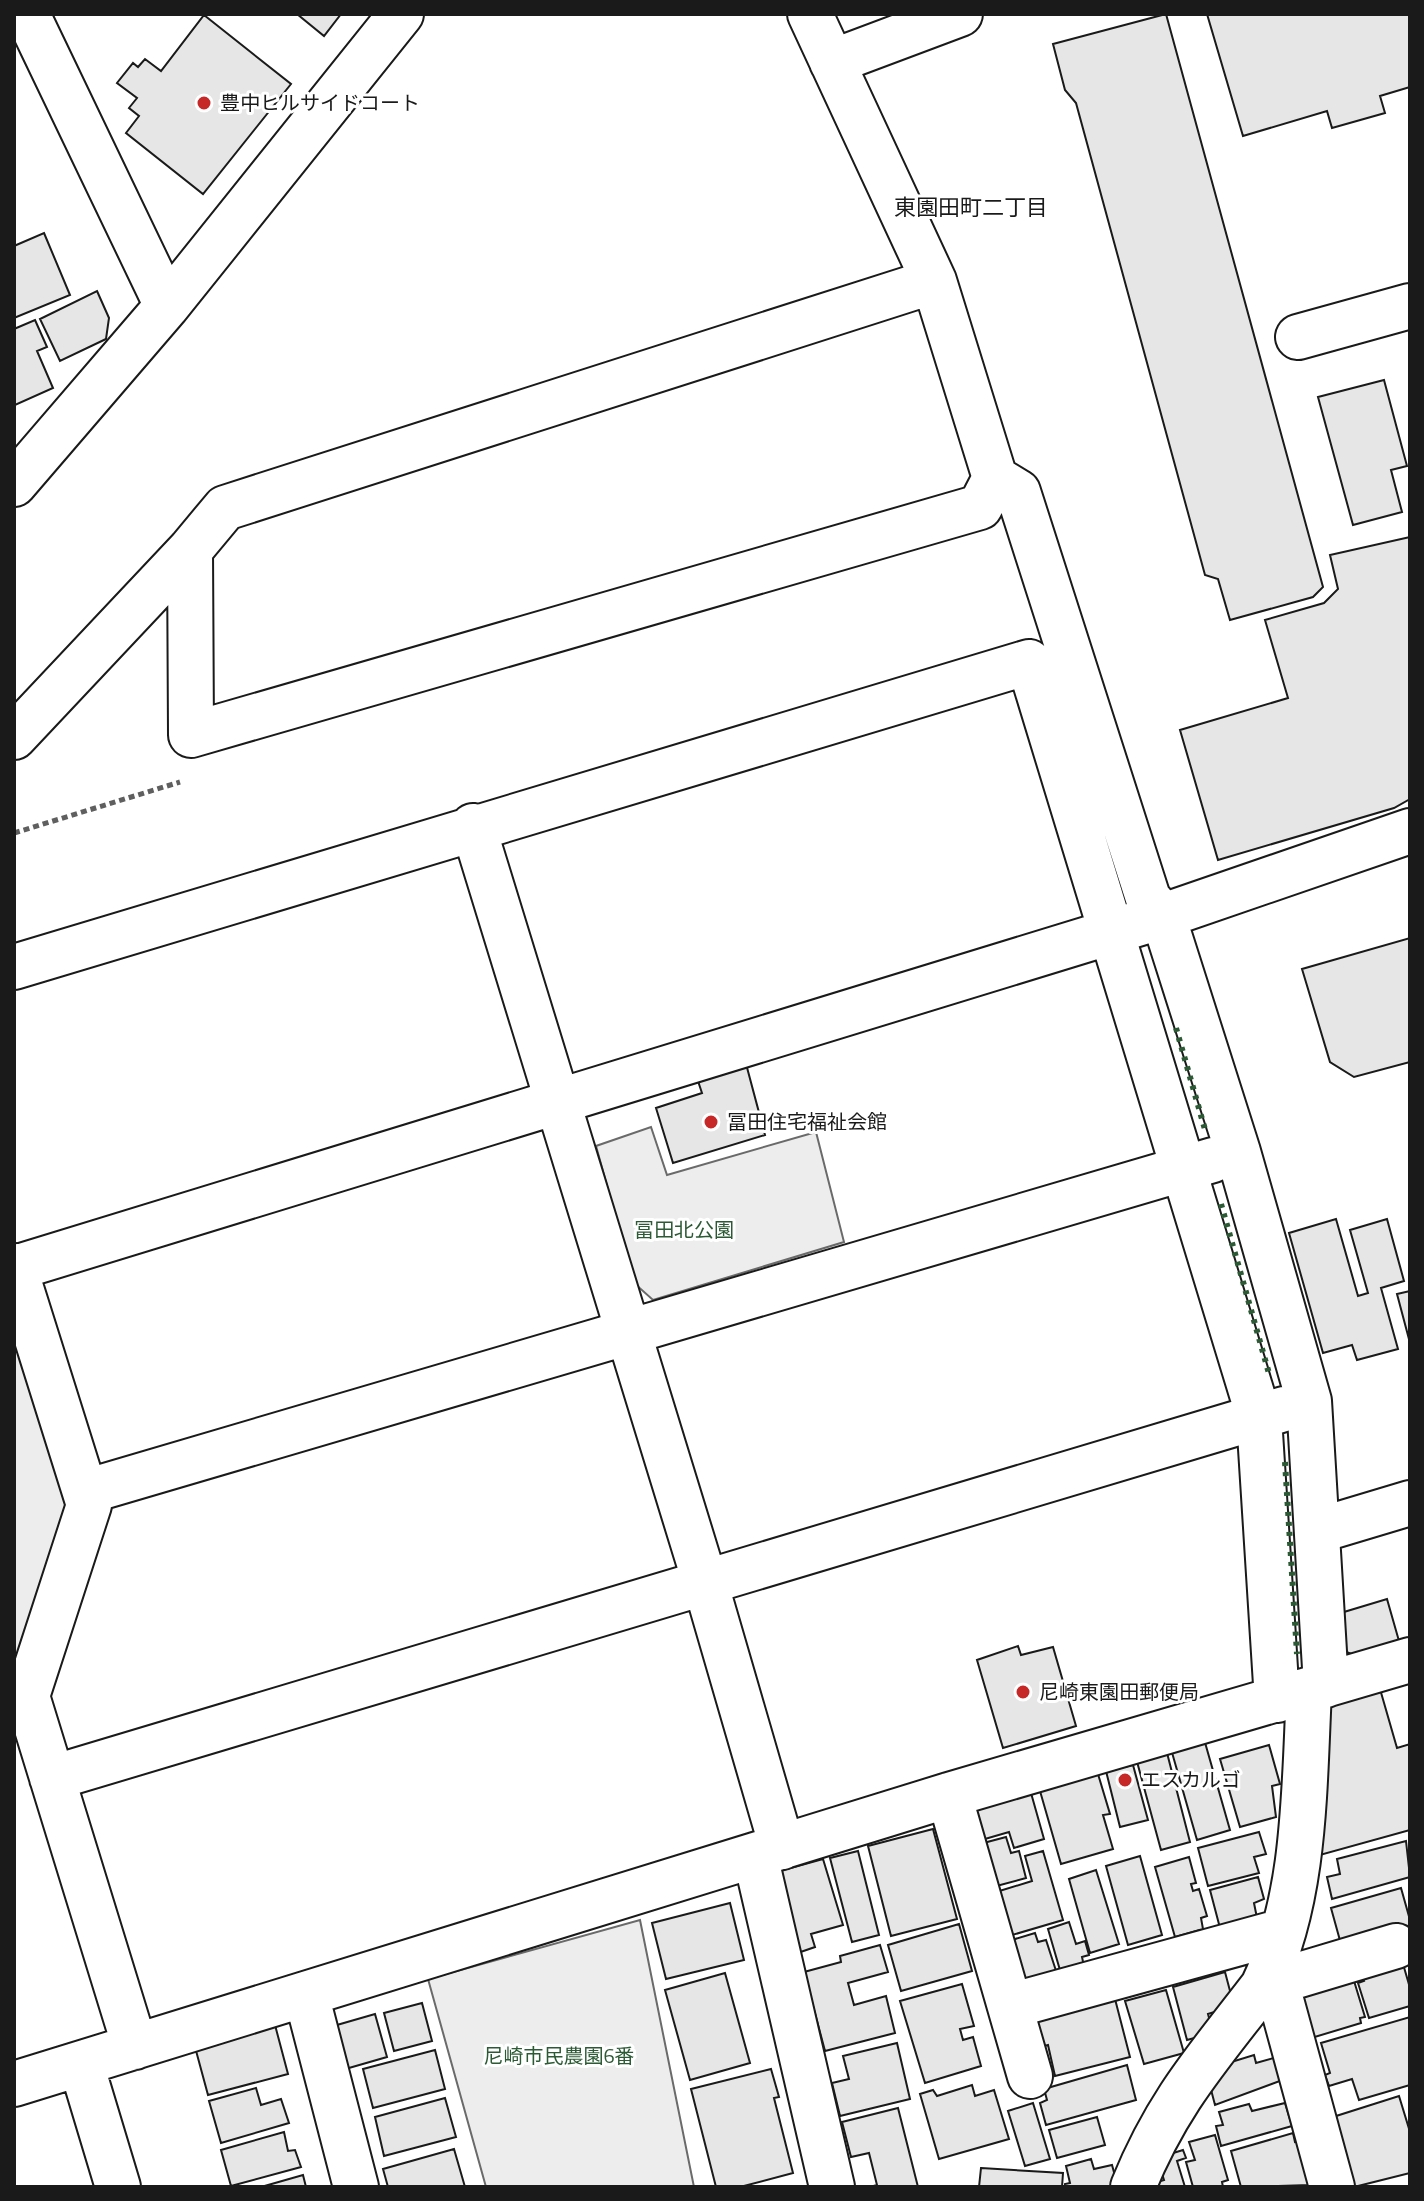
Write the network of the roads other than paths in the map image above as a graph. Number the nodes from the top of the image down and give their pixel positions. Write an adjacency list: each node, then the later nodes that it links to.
1 (27, 14): 7 (street)
2 (401, 14): 7 (street)
3 (810, 14): 5 (street)
4 (960, 14): 5 (street)
5 (832, 62): 6 (street)
6 (934, 281): 10 (street); 12 (street)
7 (167, 306): 11 (street)
8 (1410, 306): 9 (street)
9 (1298, 337)
10 (995, 478): 12 (street); 13 (street)
11 (14, 484)
12 (190, 550): 14 (street)
13 (1048, 656): 15 (street); 17 (street); 18 (street)
14 (14, 737)
15 (473, 826): 19 (street); 20 (street)
16 (1410, 831): 17 (street)
17 (1163, 916): 18 (street); 21 (street)
18 (1112, 931): 20 (street); 22 (street)
19 (14, 967)
20 (557, 1099): 23 (street); 24 (street)
21 (1238, 1152): 22 (street); 25 (street)
22 (1184, 1170): 24 (street); 26 (street)
23 (14, 1267): 27 (street)
24 (627, 1333): 27 (street); 30 (street)
25 (1309, 1401): 26 (street); 29 (street)
26 (1259, 1417): 30 (street); 33 (street)
27 (85, 1492): 32 (street)
28 (1410, 1503): 29 (street)
29 (1320, 1530): 33 (street)
30 (705, 1582): 34 (street); 36 (street)
31 (1410, 1660): 33 (street)
32 (26, 1672): 34 (street)
33 (1304, 1692): 35 (street); 38 (street)
34 (52, 1778): 41 (street)
35 (949, 1795): 36 (street); 40 (street)
36 (768, 1851): 39 (street); 47 (street)
37 (1396, 1946): 38 (street)
38 (1277, 1960): 40 (street); 48 (street); 49 (street)
39 (306, 1994): 41 (street); 46 (street)
40 (1010, 2006): 43 (street)
41 (135, 2047): 42 (street)
42 (81, 2064): 44 (street); 45 (street)
43 (1030, 2076)
44 (14, 2084)
45 (118, 2187)
46 (356, 2187)
47 (832, 2187)
48 (1133, 2187)
49 (1332, 2187)

